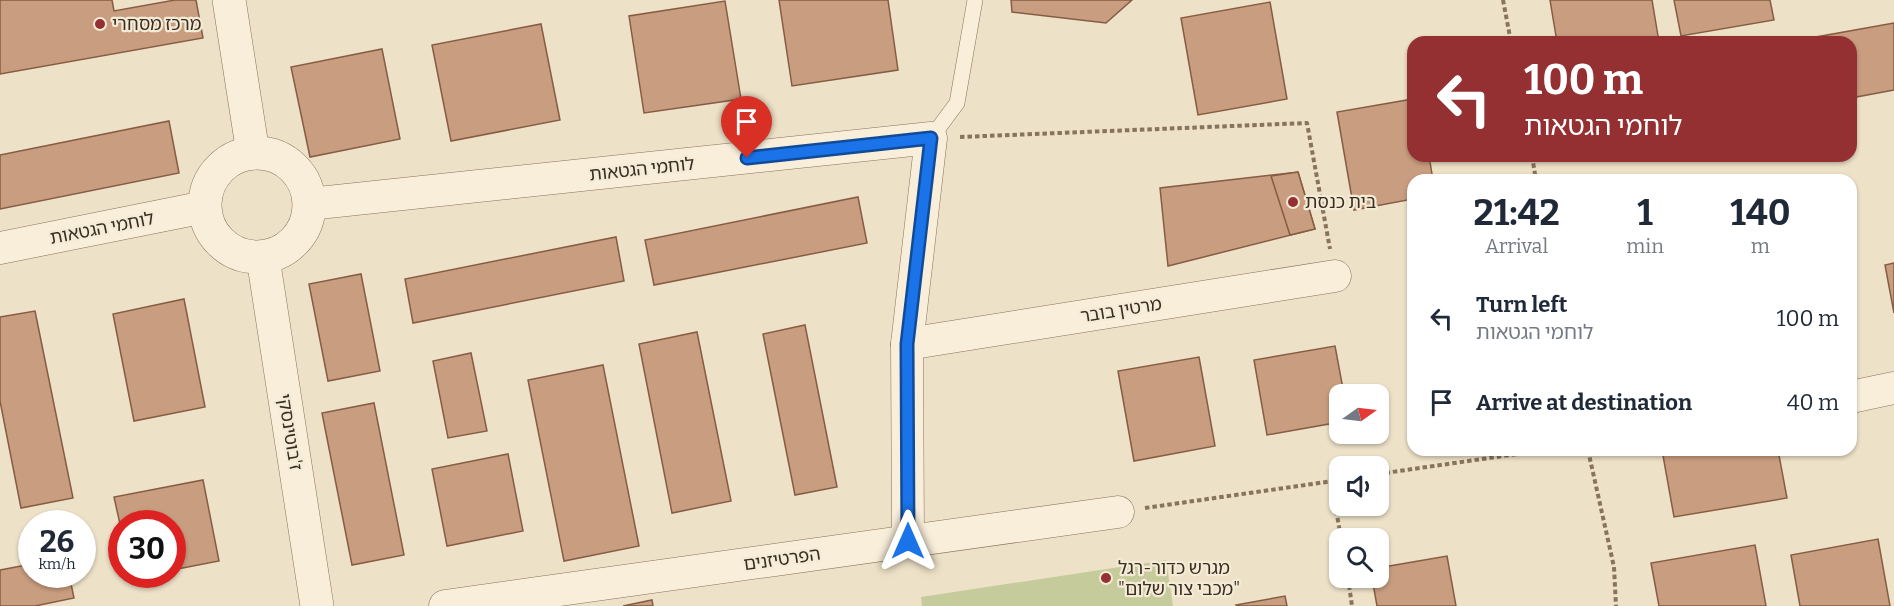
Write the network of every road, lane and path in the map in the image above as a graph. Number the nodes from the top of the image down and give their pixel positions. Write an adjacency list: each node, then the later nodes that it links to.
1 (229, 0): 6 (street)
2 (975, 0): 5 (lane)
3 (1503, 0): 4 (path)
4 (1510, 36)
5 (931, 138): 7 (street, לוחמי הגטאות); 11 (path); 12 (street)
6 (253, 153): 7 (street); 8 (street)
7 (309, 204): 10 (street)
8 (205, 207): 9 (street, לוחמי הגטאות); 10 (street)
9 (0, 248)
10 (263, 258): 22 (street, ז'בוטינסקי)
11 (1335, 276): 12 (street, מרטין בובר)
12 (907, 344): 20 (street)
13 (1894, 388): 14 (street)
14 (1857, 396)
15 (1503, 456): 17 (path)
16 (1589, 456): 25 (path)
17 (1389, 472)
18 (1329, 481): 19 (path)
19 (1118, 512): 20 (street, הפרטיזנים)
20 (908, 541): 23 (street, הפרטיזנים)
21 (1349, 588): 24 (path)
22 (317, 606)
23 (445, 606)
24 (1352, 606)
25 (1616, 606)

